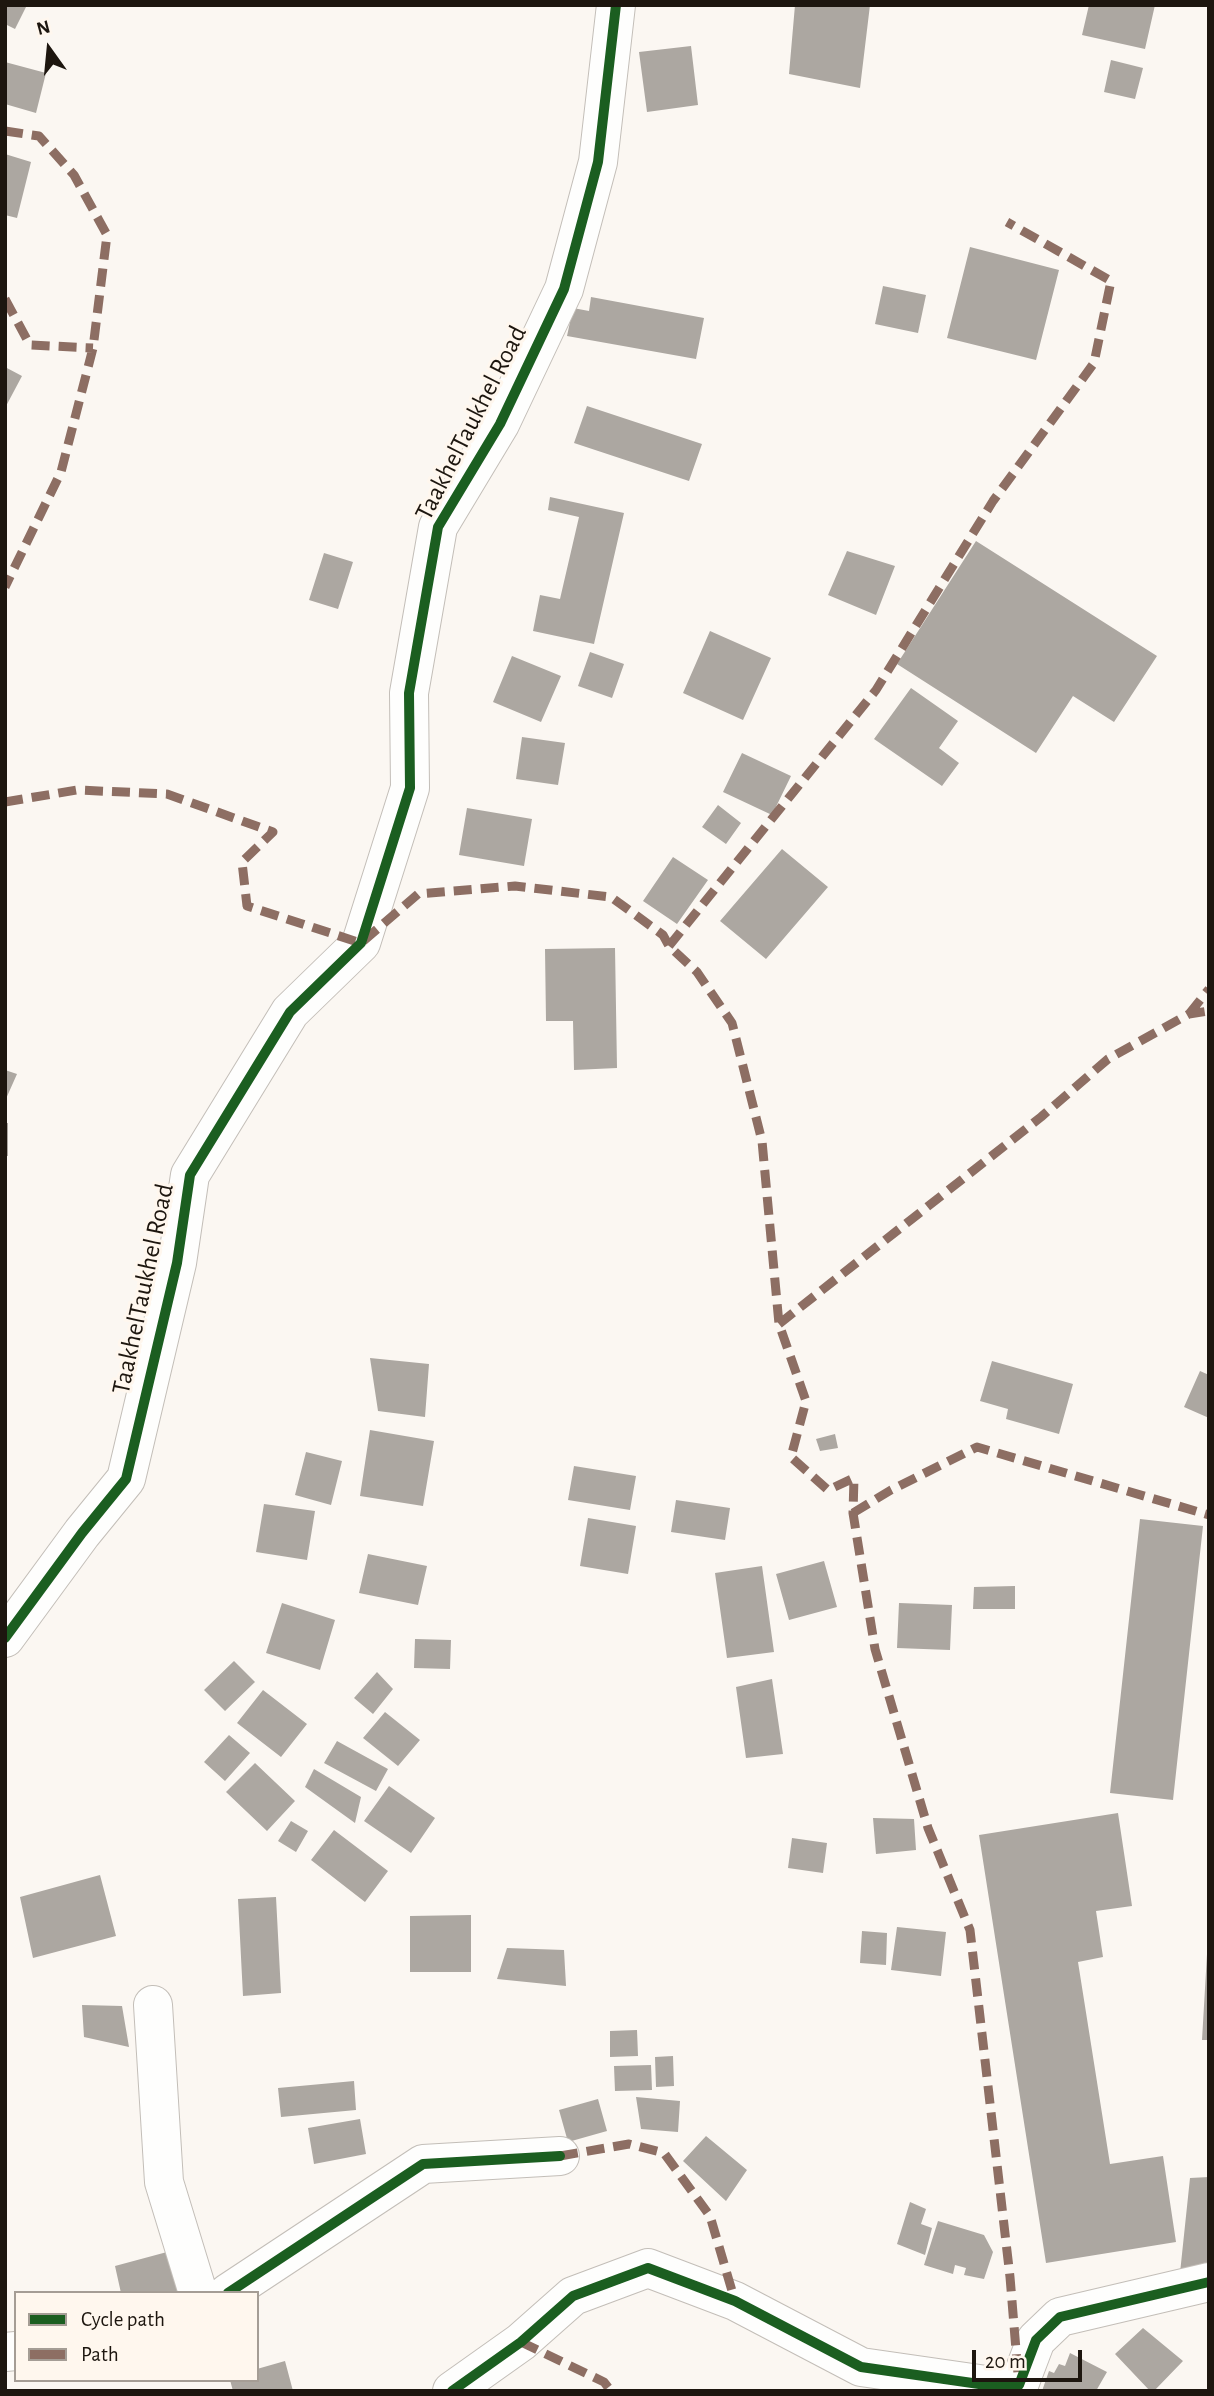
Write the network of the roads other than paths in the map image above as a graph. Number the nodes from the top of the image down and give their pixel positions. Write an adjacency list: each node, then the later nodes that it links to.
1 (616, 5): 2 (street, TaakhelTaukhel Road)
2 (5, 1638)
3 (153, 2005): 6 (street)
4 (560, 2156): 7 (street)
5 (1209, 2282): 8 (street)
6 (197, 2291)
7 (231, 2291)
8 (452, 2391)

